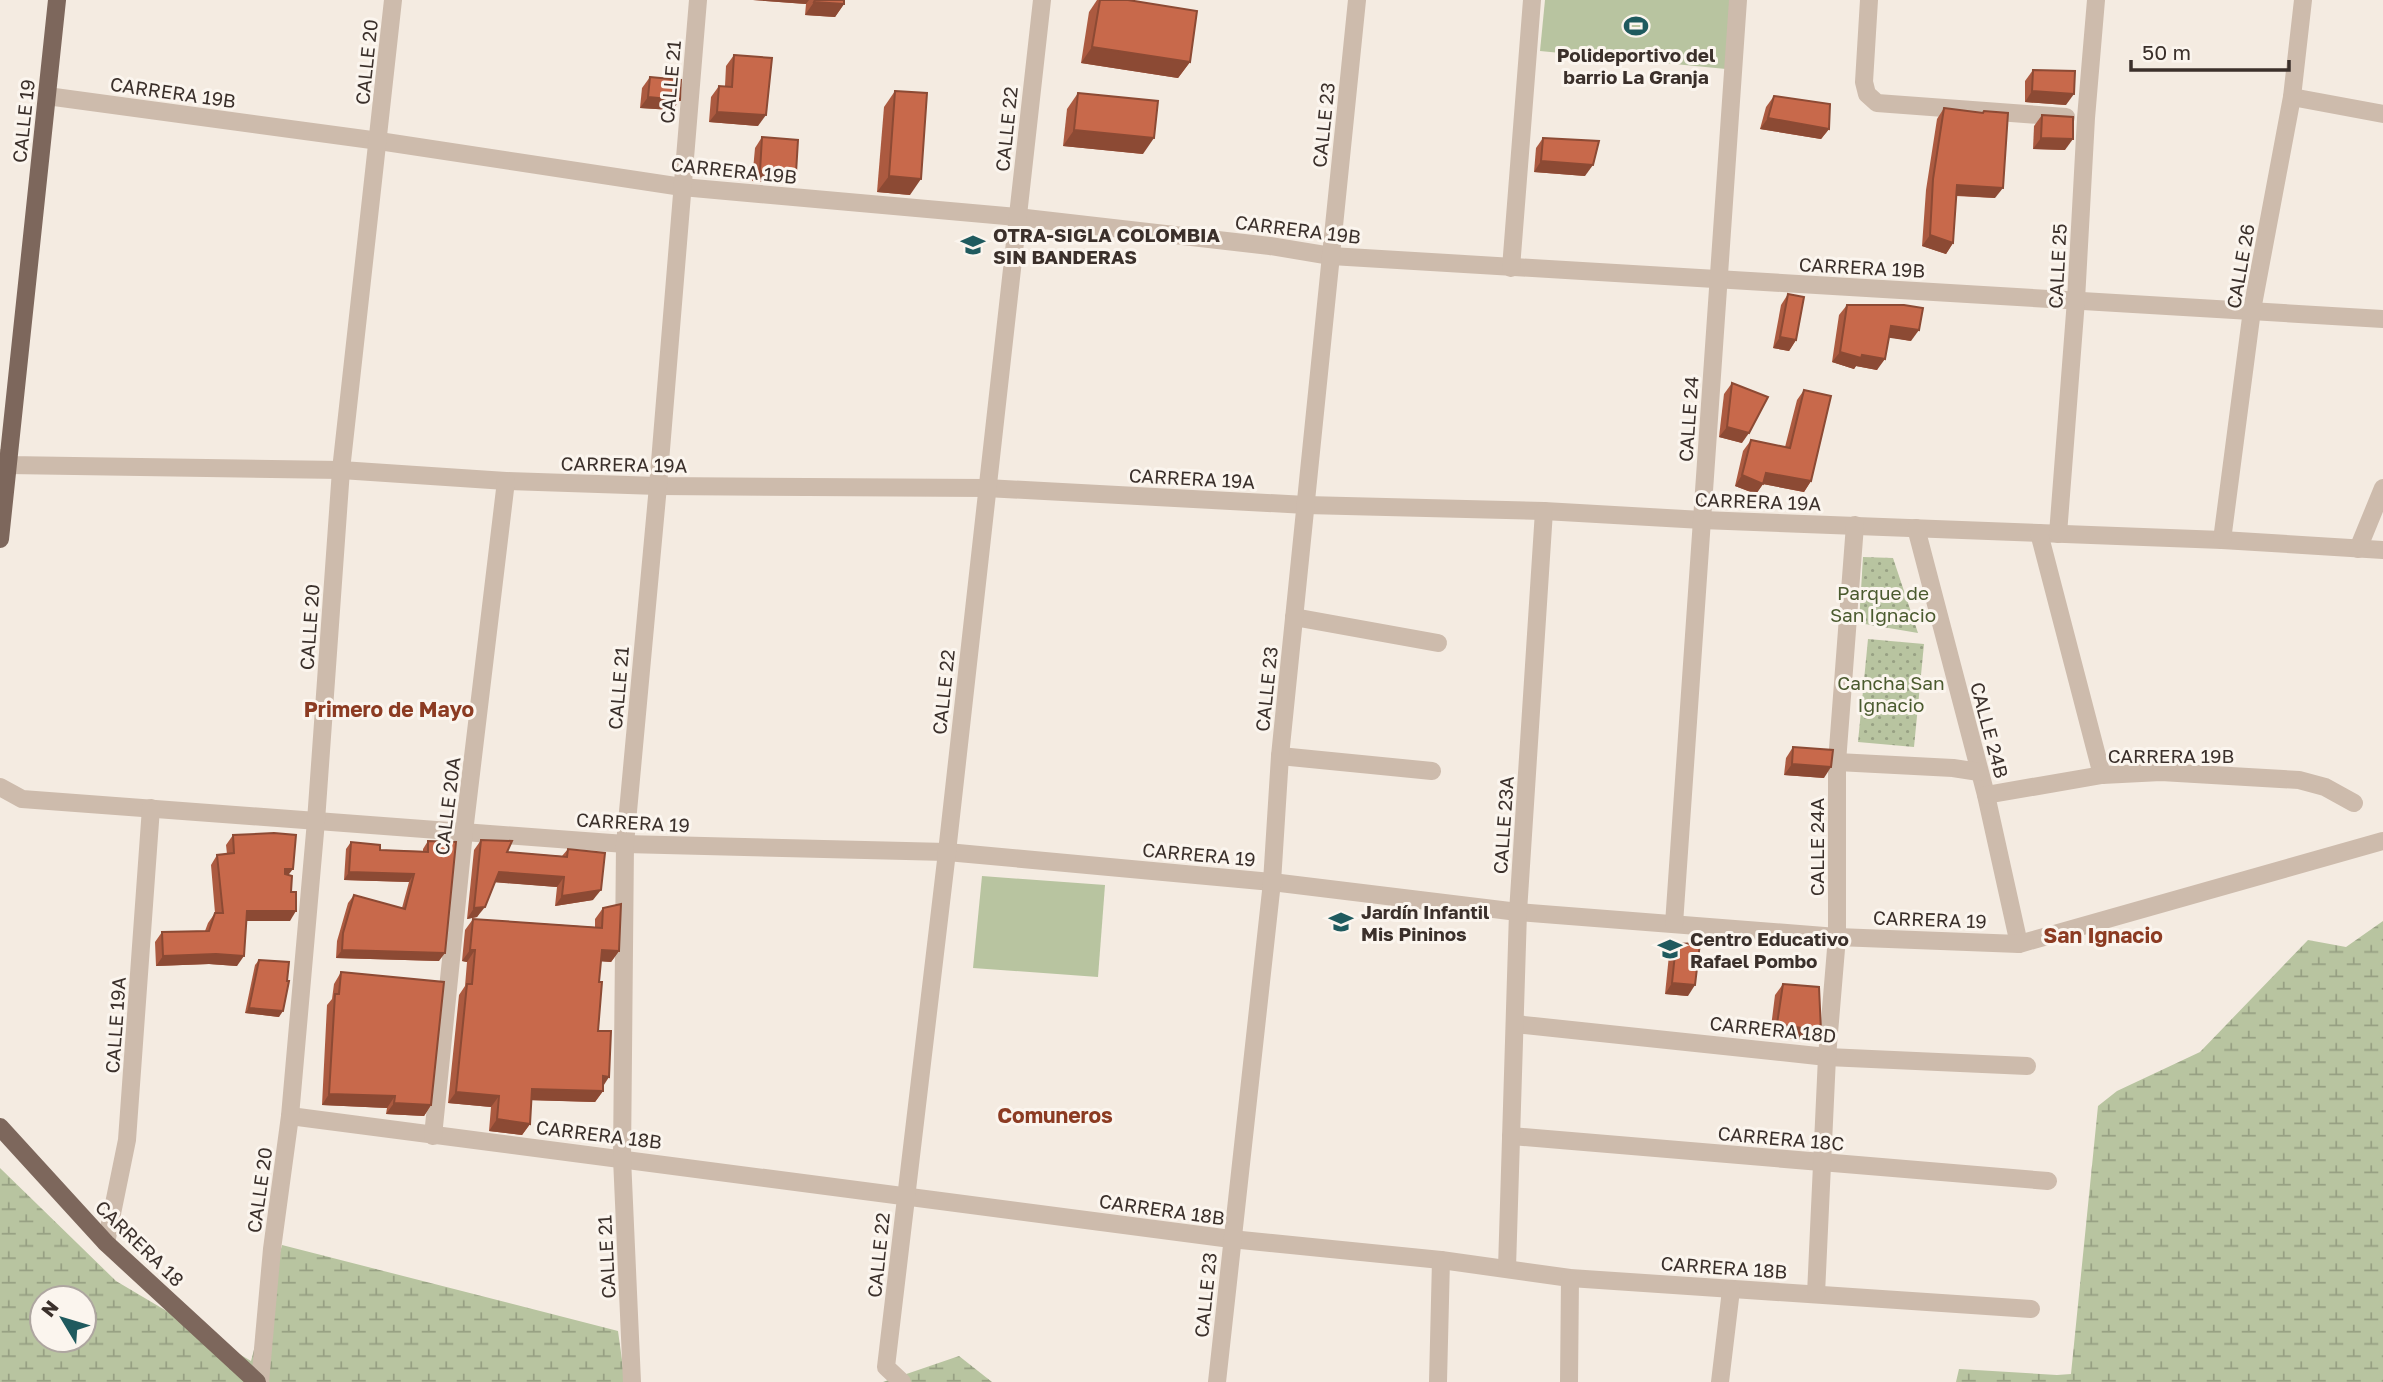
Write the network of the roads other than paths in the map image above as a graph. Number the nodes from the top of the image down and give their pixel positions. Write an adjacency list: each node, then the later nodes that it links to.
1 (57, 0): 11 (main road, CALLE 19)
2 (393, 0): 15 (street, CALLE 20)
3 (698, 0): 16 (street, CALLE 21)
4 (1042, 0): 17 (street, CALLE 22)
5 (1357, 0): 18 (street, CALLE 23)
6 (1532, 0): 19 (street)
7 (1738, 0): 20 (street, CALLE 24)
8 (1869, 0): 14 (street)
9 (2096, 0): 14 (street, CALLE 25)
10 (2302, 0): 12 (street, CALLE 26)
11 (47, 96): 15 (street, CARRERA 19B); 24 (main road, CALLE 19)
12 (2292, 97): 13 (street); 22 (street, CALLE 26)
13 (2383, 114)
14 (2086, 118): 21 (street, CALLE 25)
15 (379, 141): 16 (street, CARRERA 19B); 25 (street, CALLE 20)
16 (682, 187): 17 (street, CARRERA 19B); 27 (street, CALLE 21)
17 (1017, 217): 18 (street, CARRERA 19B); 28 (street, CALLE 22)
18 (1331, 256): 19 (street, CARRERA 19B); 30 (street, CALLE 23)
19 (1511, 268): 20 (street, CARRERA 19B)
20 (1718, 280): 21 (street, CARRERA 19B); 32 (street, CALLE 24)
21 (2077, 300): 22 (street, CARRERA 19B); 36 (street, CALLE 25)
22 (2252, 310): 23 (street, CARRERA 19B); 38 (street, CALLE 26)
23 (2383, 320)
24 (4, 462): 25 (street, CARRERA 19A); 37 (main road, CALLE 19)
25 (341, 470): 26 (street, CARRERA 19A); 52 (street, CALLE 20)
26 (506, 481): 27 (street, CARRERA 19A); 53 (street, CALLE 20A)
27 (658, 486): 28 (street, CARRERA 19A); 55 (street, CALLE 21)
28 (986, 488): 30 (street, CARRERA 19A); 56 (street, CALLE 22)
29 (2383, 488): 39 (street)
30 (1306, 505): 31 (street, CARRERA 19A); 41 (street, CALLE 23)
31 (1544, 511): 32 (street, CARRERA 19A); 58 (street, CALLE 23A)
32 (1702, 520): 33 (street, CARRERA 19A); 59 (street, CALLE 24)
33 (1855, 525): 34 (street, CARRERA 19A); 44 (street, CALLE 24A)
34 (1916, 528): 35 (street, CARRERA 19A); 46 (street, CALLE 24B)
35 (2039, 533): 36 (street, CARRERA 19A); 47 (street)
36 (2058, 534): 38 (street, CARRERA 19A)
37 (0, 539)
38 (2222, 540): 39 (street, CARRERA 19A)
39 (2358, 549): 40 (street, CARRERA 19A)
40 (2383, 550)
41 (1294, 617): 42 (street); 43 (street, CALLE 23)
42 (1437, 643)
43 (1280, 756): 45 (street); 57 (street, CALLE 23)
44 (1837, 762): 46 (street); 60 (street, CALLE 24A)
45 (1432, 771)
46 (1979, 772): 49 (street, CALLE 24B)
47 (2102, 775): 49 (street, CARRERA 19B); 50 (street, CARRERA 19B)
48 (0, 787): 51 (street, CARRERA 19)
49 (1986, 795): 61 (street, CALLE 24B)
50 (2354, 803)
51 (151, 808): 52 (street, CARRERA 19); 74 (street, CALLE 19A)
52 (316, 821): 53 (street, CARRERA 19); 65 (street, CALLE 20)
53 (464, 832): 55 (street, CARRERA 19); 67 (street, CALLE 20A)
54 (2383, 841): 61 (street, CARRERA 19)
55 (625, 844): 56 (street, CARRERA 19); 69 (street, CALLE 21)
56 (947, 852): 57 (street, CARRERA 19); 72 (street, CALLE 22)
57 (1272, 882): 58 (street, CARRERA 19); 73 (street, CALLE 23)
58 (1518, 912): 59 (street, CARRERA 19); 62 (street, CALLE 23A)
59 (1674, 924): 60 (street, CARRERA 19)
60 (1837, 937): 61 (street, CARRERA 19); 63 (street, CALLE 24A)
61 (2019, 944)
62 (1515, 1024): 63 (street, CARRERA 18D); 68 (street, CALLE 23A)
63 (1827, 1057): 64 (street, CARRERA 18D); 70 (street, CALLE 24A)
64 (2027, 1066)
65 (290, 1116): 67 (street, CARRERA 18B); 81 (street, CALLE 20)
66 (0, 1127): 74 (main road, CARRERA 18)
67 (433, 1136): 69 (street, CARRERA 18B)
68 (1511, 1136): 70 (street, CARRERA 18C); 76 (street, CALLE 23A)
69 (622, 1158): 72 (street, CARRERA 18B); 82 (street, CALLE 21)
70 (1822, 1163): 71 (street, CARRERA 18C); 79 (street, CALLE 24A)
71 (2048, 1181)
72 (906, 1196): 73 (street, CARRERA 18B); 83 (street, CALLE 22)
73 (1231, 1239): 75 (street, CARRERA 18B); 84 (street, CALLE 23)
74 (106, 1242): 81 (main road, CARRERA 18)
75 (1441, 1260): 76 (street, CARRERA 18B); 85 (street)
76 (1507, 1268): 77 (street, CARRERA 18B)
77 (1570, 1278): 78 (street, CARRERA 18B); 86 (street)
78 (1731, 1290): 79 (street, CARRERA 18B); 87 (street)
79 (1816, 1294): 80 (street, CARRERA 18B)
80 (2031, 1309)
81 (258, 1382)
82 (632, 1382)
83 (902, 1382)
84 (1217, 1382)
85 (1438, 1382)
86 (1569, 1382)
87 (1720, 1382)

